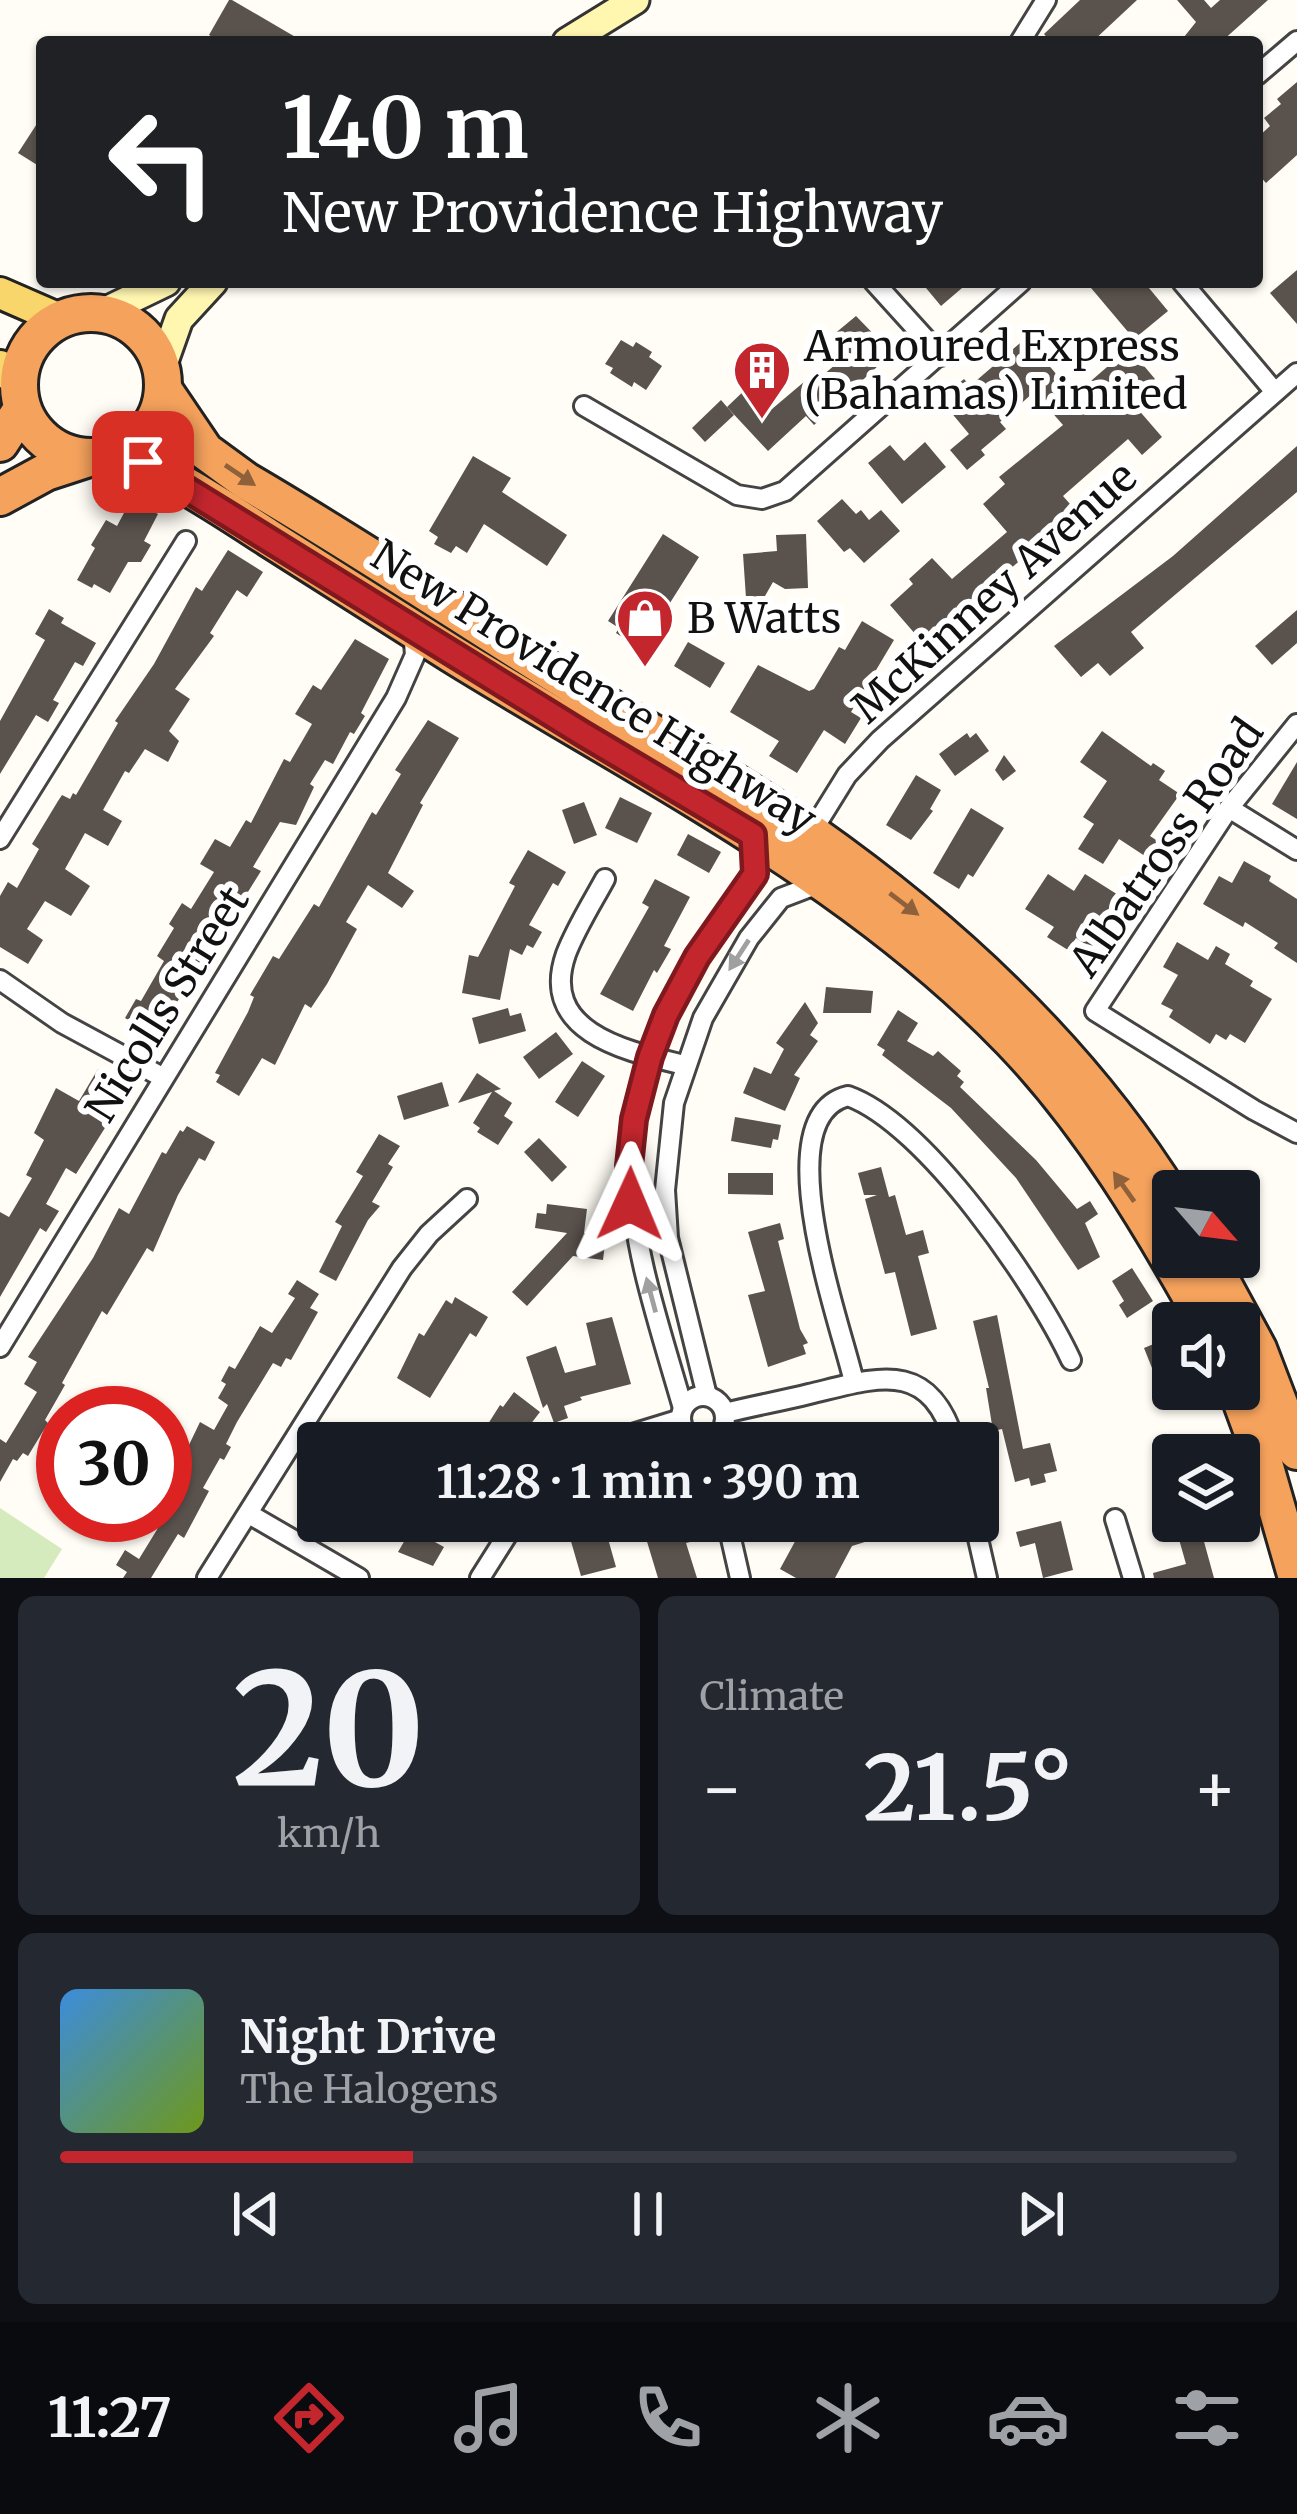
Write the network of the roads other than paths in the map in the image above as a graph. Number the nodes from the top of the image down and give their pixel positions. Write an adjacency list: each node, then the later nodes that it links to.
1 (1046, 0): 4 (street)
2 (623, 3): 3 (main road)
3 (576, 36)
4 (1024, 36)
5 (1297, 40): 6 (street)
6 (1263, 70)
7 (154, 288): 13 (main road)
8 (207, 288): 17 (main road)
9 (879, 288): 15 (street)
10 (1015, 288): 15 (street)
11 (1187, 288): 19 (street)
12 (0, 293): 14 (main road)
13 (102, 313): 14 (highway); 17 (highway)
14 (62, 320): 18 (highway)
15 (941, 356): 20 (street)
16 (1297, 373): 19 (street, McKinney Avenue)
17 (163, 378): 22 (highway); 30 (highway, New Providence Highway, one-way to 30)
18 (14, 387): 21 (highway); 22 (highway)
19 (1274, 392): 30 (street, McKinney Avenue)
20 (584, 406)
21 (0, 443)
22 (104, 455): 23 (highway); 25 (highway, New Providence Highway)
23 (0, 497)
24 (186, 541): 32 (street)
25 (413, 630): 26 (highway, New Providence Highway); 27 (street)
26 (455, 656): 27 (street); 31 (highway, New Providence Highway)
27 (396, 698): 39 (street, Nicolls Street)
28 (1297, 724): 29 (street, Albatross Road)
29 (1229, 808): 33 (street); 40 (street, Albatross Road)
30 (811, 833): 41 (highway, New Providence Highway, one-way to 41)
31 (753, 835): 35 (highway, New Providence Highway); 37 (street)
32 (0, 839)
33 (1297, 850)
34 (605, 879): 37 (street)
35 (824, 882): 38 (street, one-way to 38); 44 (highway, New Providence Highway, one-way to 35)
36 (0, 980): 39 (street)
37 (650, 1057): 38 (street); 50 (street, one-way to 37)
38 (684, 1065): 48 (street)
39 (162, 1077): 45 (street, Nicolls Street)
40 (1297, 1133)
41 (1152, 1170)
42 (467, 1199): 57 (street)
43 (1219, 1278): 56 (highway)
44 (1194, 1302)
45 (0, 1347)
46 (1071, 1360): 47 (street)
47 (854, 1382): 51 (street); 55 (street)
48 (707, 1396): 50 (street); 51 (street)
49 (1245, 1410): 68 (highway)
50 (682, 1413): 52 (street); 53 (street)
51 (724, 1413): 54 (street)
52 (658, 1422)
53 (685, 1422)
54 (723, 1422)
55 (948, 1422)
56 (1297, 1451)
57 (249, 1514): 62 (street); 63 (street)
58 (1115, 1519): 67 (street)
59 (503, 1542): 64 (street)
60 (732, 1542): 65 (street)
61 (979, 1542): 66 (street)
62 (207, 1578)
63 (359, 1578)
64 (480, 1578)
65 (740, 1578)
66 (987, 1578)
67 (1133, 1578)
68 (1297, 1578)

